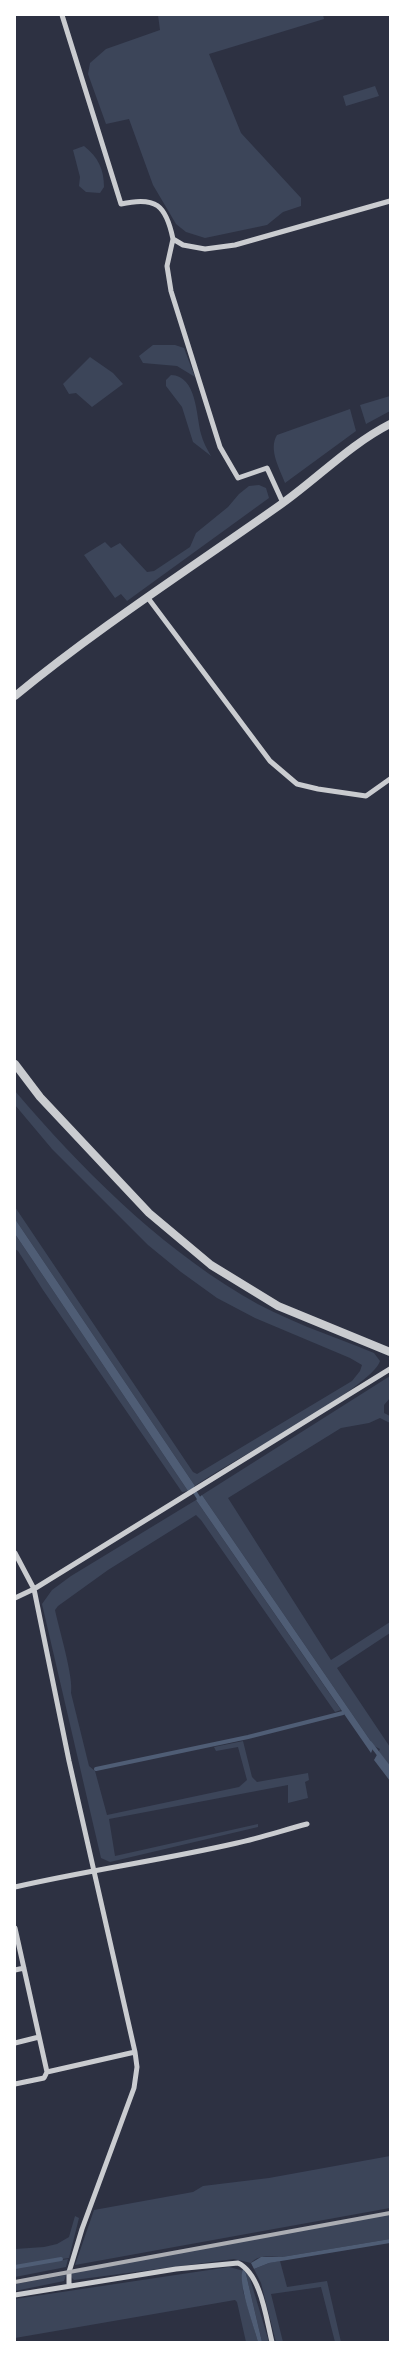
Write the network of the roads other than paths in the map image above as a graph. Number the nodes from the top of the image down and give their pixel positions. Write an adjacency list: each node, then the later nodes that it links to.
1 (62, 15): 3 (street)
2 (390, 201): 3 (street)
3 (173, 239): 5 (street)
4 (390, 424): 5 (street)
5 (283, 503): 6 (street)
6 (148, 598): 7 (street); 8 (street)
7 (15, 696)
8 (390, 778)
9 (15, 1064): 10 (street)
10 (390, 1352)
11 (390, 1369): 13 (street)
12 (15, 1553): 13 (street)
13 (34, 1590): 14 (street); 16 (street)
14 (15, 1598)
15 (307, 1824): 16 (street)
16 (95, 1870): 17 (street); 23 (street)
17 (15, 1887)
18 (15, 1928): 19 (street)
19 (24, 1968): 20 (street); 21 (street)
20 (15, 1970)
21 (39, 2037): 22 (street); 24 (street)
22 (15, 2042)
23 (134, 2052): 24 (street); 26 (street)
24 (47, 2072): 25 (street)
25 (15, 2084)
26 (69, 2285): 27 (street); 28 (street)
27 (15, 2295)
28 (272, 2342)

